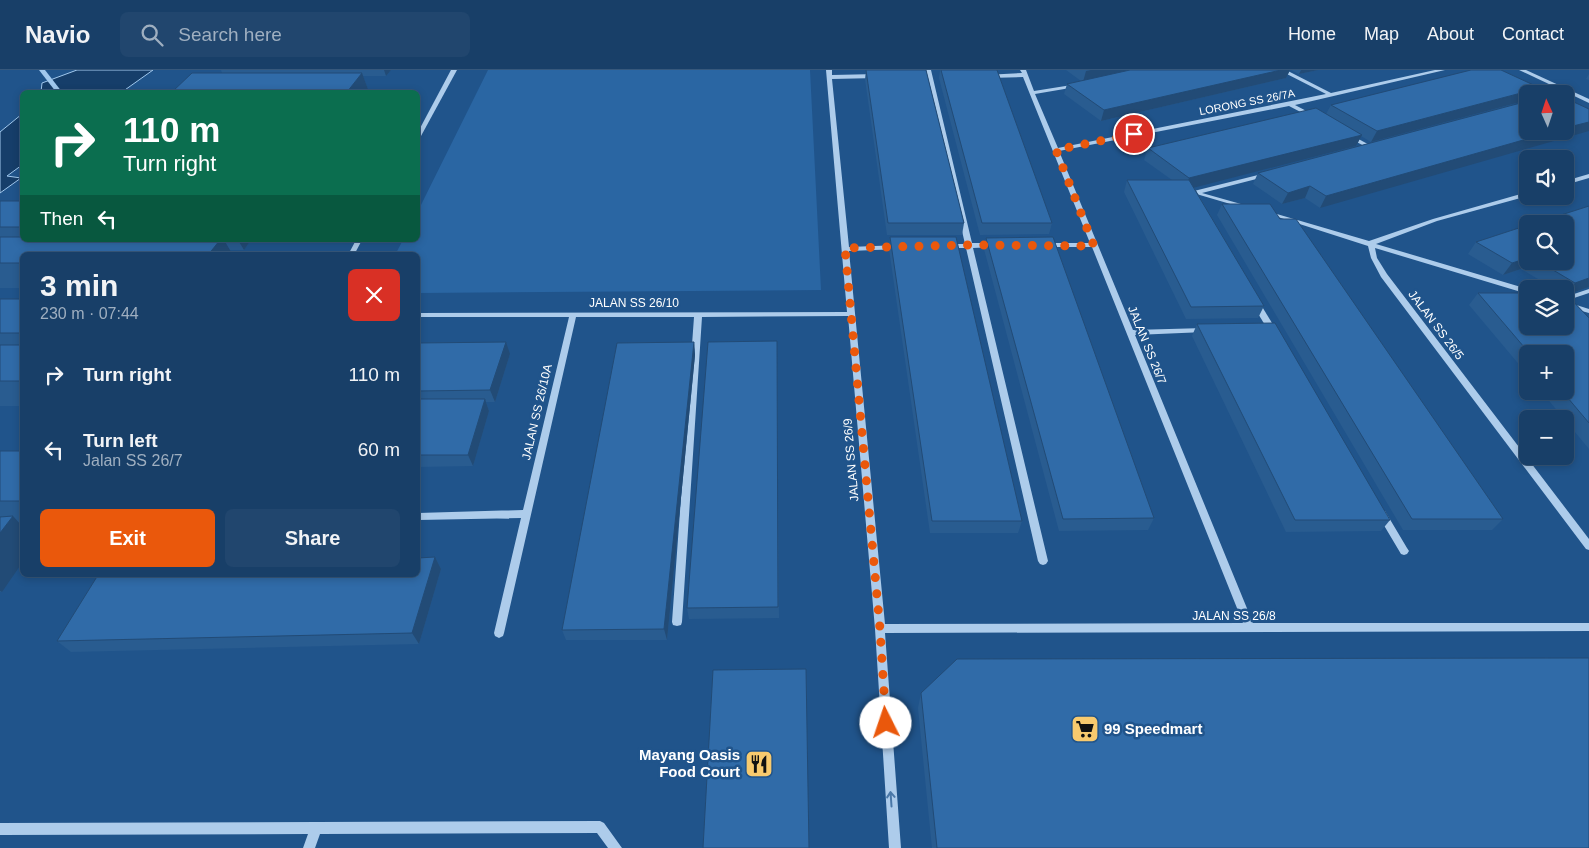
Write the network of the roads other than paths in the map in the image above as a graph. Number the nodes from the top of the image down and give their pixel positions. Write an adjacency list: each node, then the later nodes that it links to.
1 (454, 70): 19 (street)
2 (1282, 70): 14 (street)
3 (1442, 70): 14 (street, LORONG SS 26/7A)
4 (1522, 70): 15 (street)
5 (829, 73): 8 (street); 39 (street, JALAN SS 26/9)
6 (929, 73): 9 (street); 10 (street); 33 (street)
7 (1024, 73): 11 (street); 13 (street, JALAN SS 26/7)
8 (880, 76)
9 (920, 76)
10 (939, 76)
11 (977, 76)
12 (1087, 83): 13 (street)
13 (1032, 93): 22 (street, JALAN SS 26/7)
14 (1329, 94): 16 (street, LORONG SS 26/7A)
15 (1589, 100)
16 (1290, 104): 17 (street); 22 (street, LORONG SS 26/7A)
17 (1323, 122)
18 (1340, 131): 21 (street)
19 (420, 132)
20 (1384, 146): 21 (street)
21 (1374, 149): 23 (street)
22 (1056, 150): 37 (street, JALAN SS 26/7)
23 (1364, 151)
24 (1271, 174): 27 (street)
25 (1589, 176): 26 (street)
26 (1574, 180)
27 (1196, 192): 29 (street); 30 (street)
28 (1519, 197): 32 (street)
29 (1197, 204)
30 (1251, 208)
31 (1260, 211): 32 (street)
32 (1371, 243): 40 (street); 58 (street, JALAN SS 26/5)
33 (969, 245): 34 (street); 36 (street); 60 (street)
34 (1008, 245)
35 (1036, 245): 37 (street)
36 (940, 246)
37 (1094, 246): 53 (street, JALAN SS 26/7)
38 (912, 247): 39 (street)
39 (845, 248): 46 (street, JALAN SS 26/9)
40 (1519, 289)
41 (1589, 291): 43 (street)
42 (1251, 295): 51 (street)
43 (1574, 296)
44 (1574, 307): 45 (street)
45 (1589, 311)
46 (851, 314): 49 (street, JALAN SS 26/10); 64 (street, JALAN SS 26/9)
47 (420, 315): 48 (street, JALAN SS 26/10)
48 (573, 315): 49 (street, JALAN SS 26/10); 56 (street, JALAN SS 26/10A)
49 (698, 315): 61 (street)
50 (1262, 328): 51 (street)
51 (1271, 328): 54 (street)
52 (1215, 330): 53 (street)
53 (1130, 333): 63 (street, JALAN SS 26/7)
54 (1281, 345)
55 (1378, 508): 59 (street)
56 (526, 514): 57 (street); 65 (street, JALAN SS 26/10A)
57 (420, 516)
58 (1589, 546)
59 (1404, 551)
60 (1043, 560)
61 (677, 622)
62 (1589, 627): 63 (street, JALAN SS 26/8)
63 (1250, 628): 64 (street, JALAN SS 26/8)
64 (880, 629): 71 (street, JALAN SS 26/9, one-way to 64)
65 (498, 633)
66 (600, 827): 67 (street); 70 (street)
67 (316, 828): 68 (street); 69 (street)
68 (0, 829)
69 (309, 848)
70 (616, 848)
71 (895, 848)

